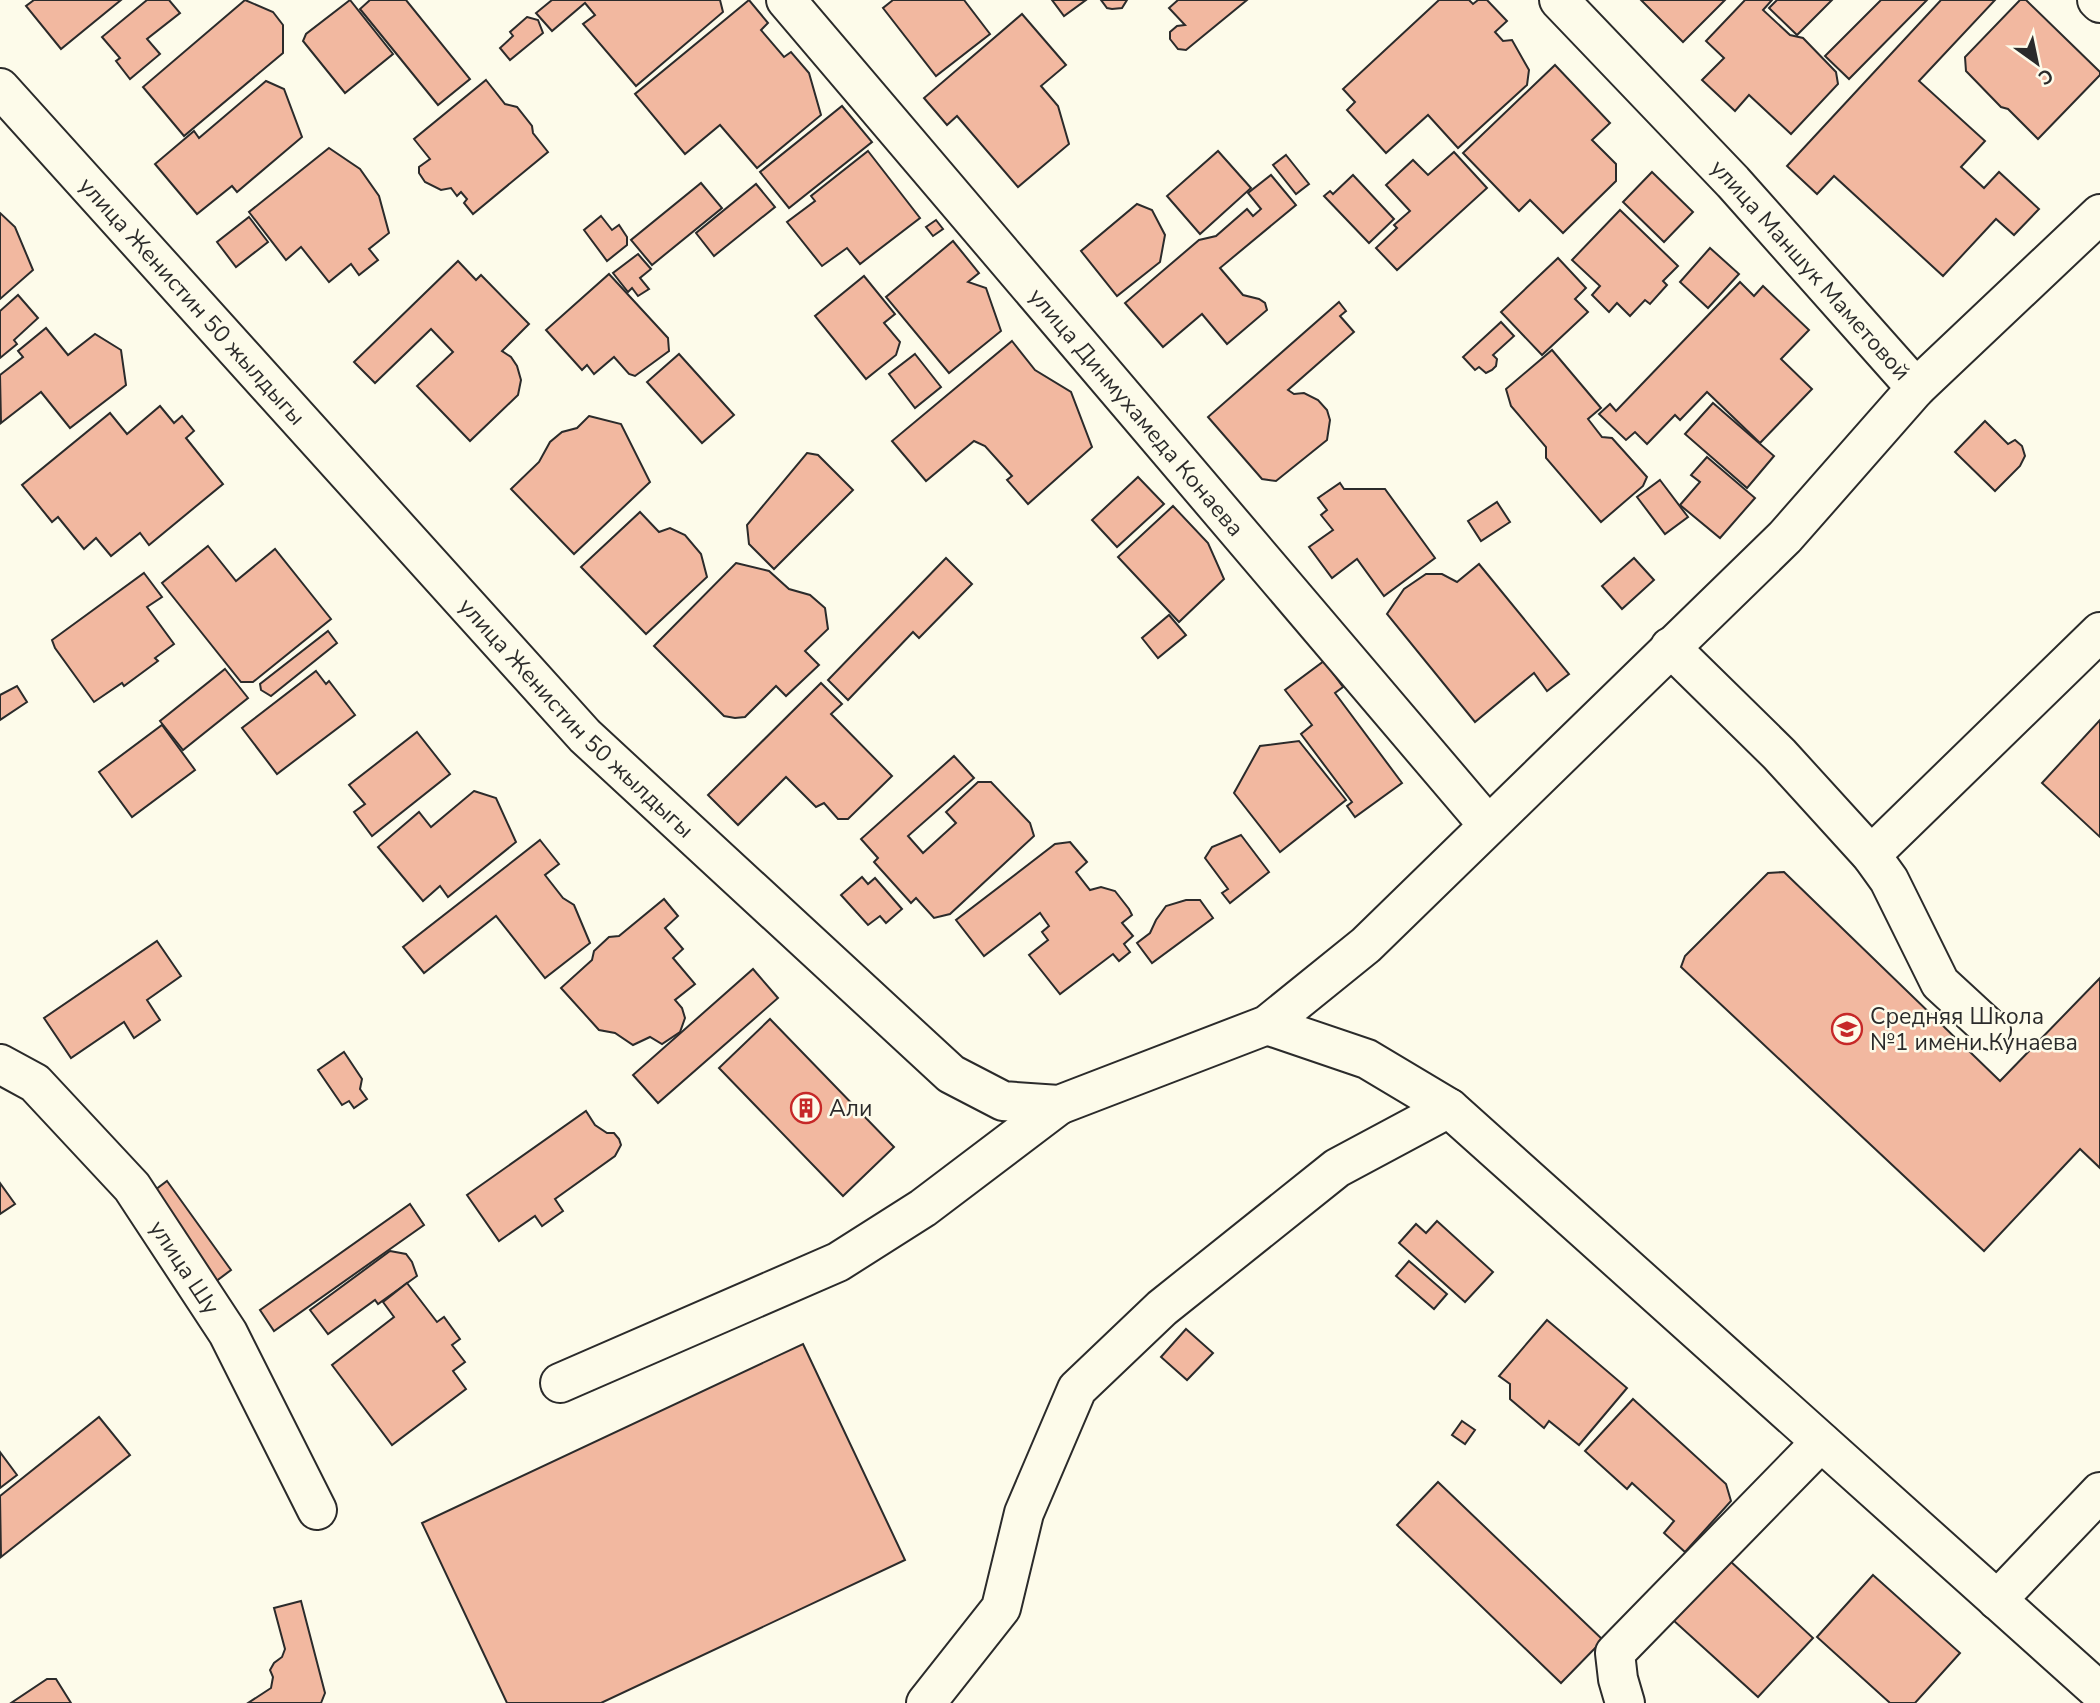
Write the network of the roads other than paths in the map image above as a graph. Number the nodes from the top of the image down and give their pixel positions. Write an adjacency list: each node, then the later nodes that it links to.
1 (786, 0): 8 (street, улица Динмухамеда Конаева)
2 (1559, 0): 5 (street, улица Маншук Маметовой)
3 (0, 88): 13 (street, улица Женистин 50 жылдыгы)
4 (2100, 214): 5 (street, улица Маншук Маметовой)
5 (1916, 388): 7 (street, улица Женистин 50 жылдыгы)
6 (2100, 632): 9 (street)
7 (1670, 647): 8 (street, улица Женистин 50 жылдыгы); 9 (street)
8 (1488, 825): 10 (street, улица Женистин 50 жылдыгы)
9 (1871, 855): 11 (street)
10 (1267, 1025): 13 (street, улица Женистин 50 жылдыгы); 14 (street)
11 (1991, 1030)
12 (0, 1064): 18 (street, улица Шу)
13 (1059, 1105): 15 (street)
14 (1449, 1108): 16 (street); 21 (street)
15 (560, 1383)
16 (1821, 1442): 19 (street); 22 (street)
17 (2100, 1492): 19 (street)
18 (317, 1510)
19 (1997, 1600): 20 (street)
20 (2100, 1692)
21 (926, 1703)
22 (1625, 1703)

